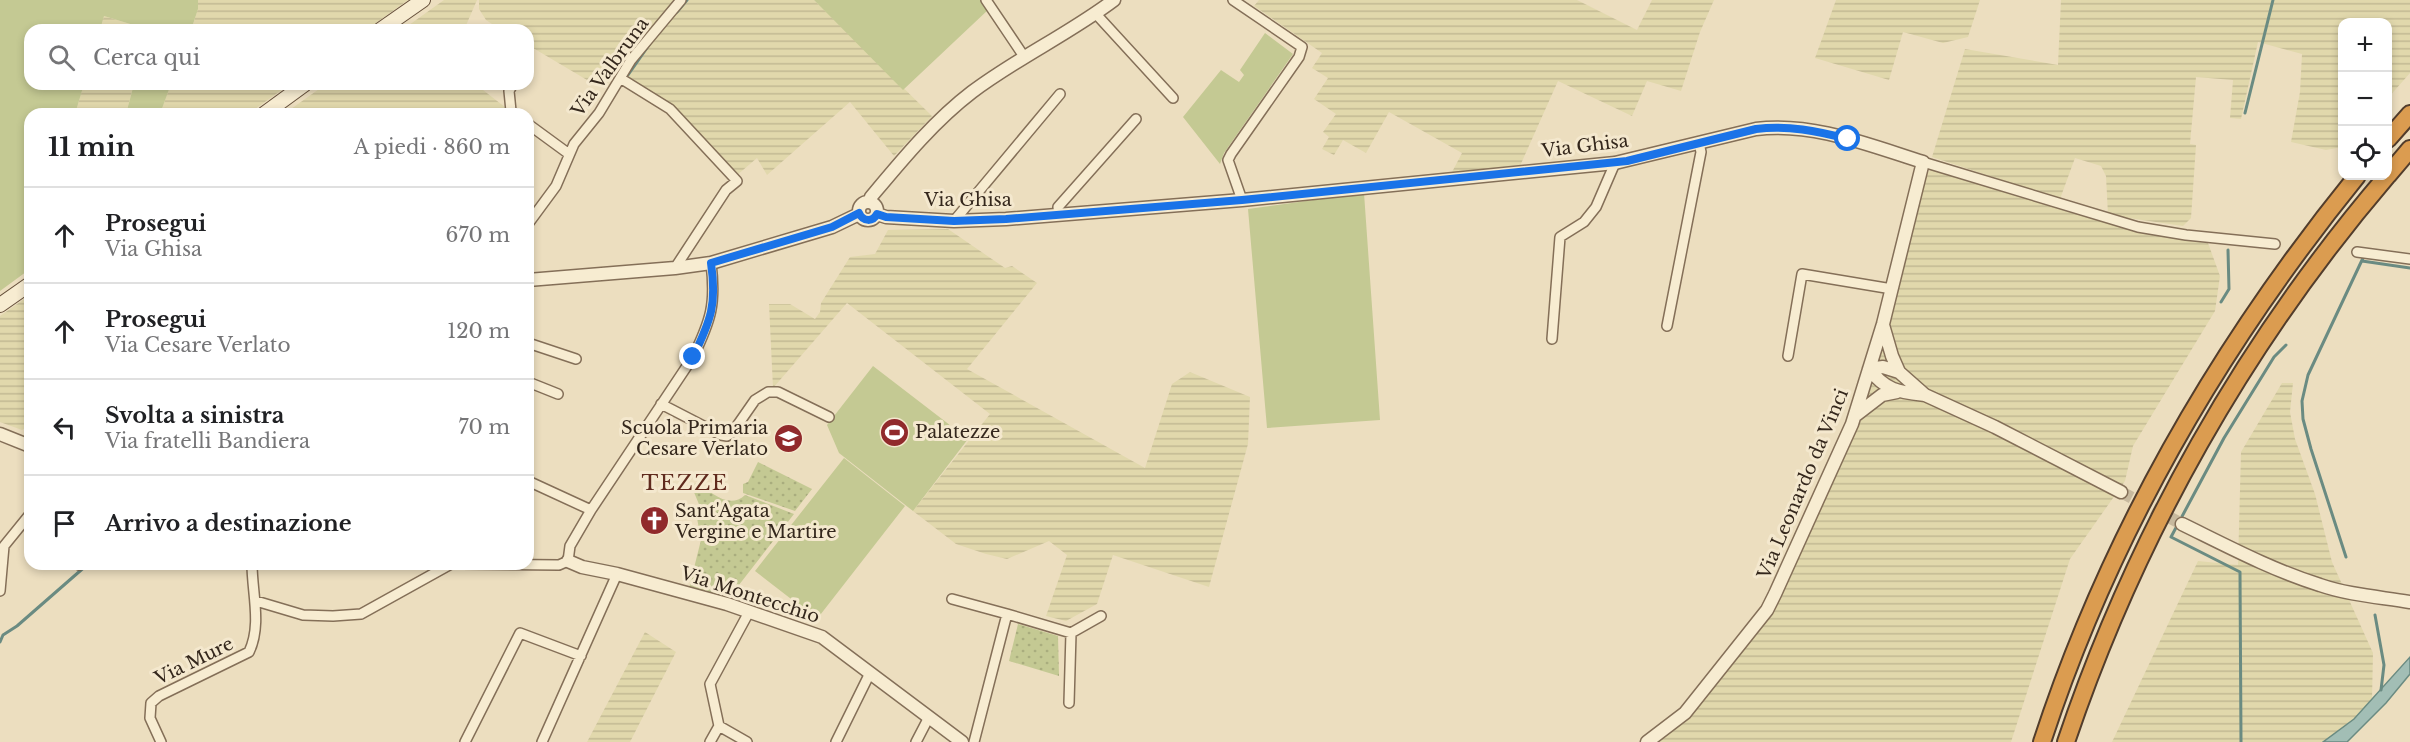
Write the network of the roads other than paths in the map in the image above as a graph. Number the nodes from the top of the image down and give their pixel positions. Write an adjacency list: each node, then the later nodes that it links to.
1 (423, 0): 7 (main road)
2 (681, 0): 9 (street, Via Valbruna)
3 (986, 0): 8 (street)
4 (1114, 0): 6 (street)
5 (1233, 0): 28 (street)
6 (1096, 14): 8 (street); 13 (street)
7 (389, 24)
8 (1025, 58): 29 (street)
9 (620, 78): 22 (street, Via Valbruna); 39 (street)
10 (297, 90): 14 (main road)
11 (510, 90): 15 (street)
12 (1060, 94): 34 (street)
13 (1173, 98)
14 (272, 108)
15 (511, 108)
16 (2410, 114): 19 (highway)
17 (1136, 119): 32 (street)
18 (534, 128): 22 (street)
19 (2392, 135)
20 (1699, 143): 23 (street, Via Ghisa); 24 (street, Via Ghisa); 45 (street)
21 (2410, 149): 25 (highway)
22 (569, 154): 33 (street, Via Valbruna)
23 (1616, 162): 28 (street, Via Ghisa); 46 (street)
24 (1923, 162): 35 (street, Via Ghisa); 42 (street, Via Leonardo da Vinci)
25 (2392, 169)
26 (2354, 180): 94 (highway)
27 (2383, 180): 95 (highway)
28 (1242, 200): 32 (street, Via Ghisa)
29 (870, 202): 30 (street); 31 (street)
30 (859, 213): 31 (street); 38 (street)
31 (877, 214): 34 (street, Via Ghisa)
32 (1059, 215): 34 (street, Via Ghisa)
33 (534, 216)
34 (954, 221)
35 (2275, 244)
36 (2357, 252): 37 (street)
37 (2410, 259)
38 (711, 263): 39 (street); 56 (street)
39 (675, 268): 40 (street)
40 (534, 280)
41 (24, 288): 43 (main road)
42 (1892, 289): 44 (street, Via Leonardo da Vinci); 48 (street)
43 (0, 305)
44 (1883, 324): 50 (street, Via Leonardo da Vinci); 51 (street)
45 (1667, 326)
46 (1552, 339)
47 (534, 345): 49 (street)
48 (1788, 356)
49 (576, 359)
50 (1869, 369): 51 (street); 53 (street); 57 (street, Via Leonardo da Vinci)
51 (1899, 372): 55 (street)
52 (534, 384): 54 (street)
53 (1898, 392): 55 (street); 57 (street)
54 (558, 394)
55 (1926, 395): 62 (street)
56 (661, 404): 58 (street); 63 (street)
57 (1855, 415): 93 (street, Via Leonardo da Vinci)
58 (830, 417)
59 (0, 434): 60 (street)
60 (24, 441)
61 (534, 484): 63 (street)
62 (2121, 492)
63 (591, 510): 66 (street)
64 (24, 521): 71 (street)
65 (2182, 524): 74 (street)
66 (568, 561): 67 (street); 70 (street, Via Montecchio)
67 (534, 565)
68 (252, 570): 73 (street)
69 (440, 570): 73 (street)
70 (617, 574): 75 (street, Via Montecchio); 79 (street)
71 (0, 591)
72 (952, 599): 76 (street)
73 (256, 601): 84 (street, Via Mure)
74 (2409, 601)
75 (749, 612): 80 (street, Via Montecchio); 83 (street)
76 (1007, 614): 78 (street); 92 (street)
77 (1101, 616): 78 (street)
78 (1071, 633): 81 (street)
79 (581, 656): 85 (street); 86 (street)
80 (870, 673): 82 (street, Via Montecchio); 89 (street)
81 (1070, 703)
82 (929, 717): 90 (street); 91 (street, Via Montecchio)
83 (719, 726): 87 (street); 88 (street)
84 (161, 742)
85 (465, 742)
86 (542, 742)
87 (710, 742)
88 (747, 742)
89 (836, 742)
90 (916, 742)
91 (962, 742)
92 (974, 742)
93 (1647, 742)
94 (2042, 742)
95 (2066, 742)

